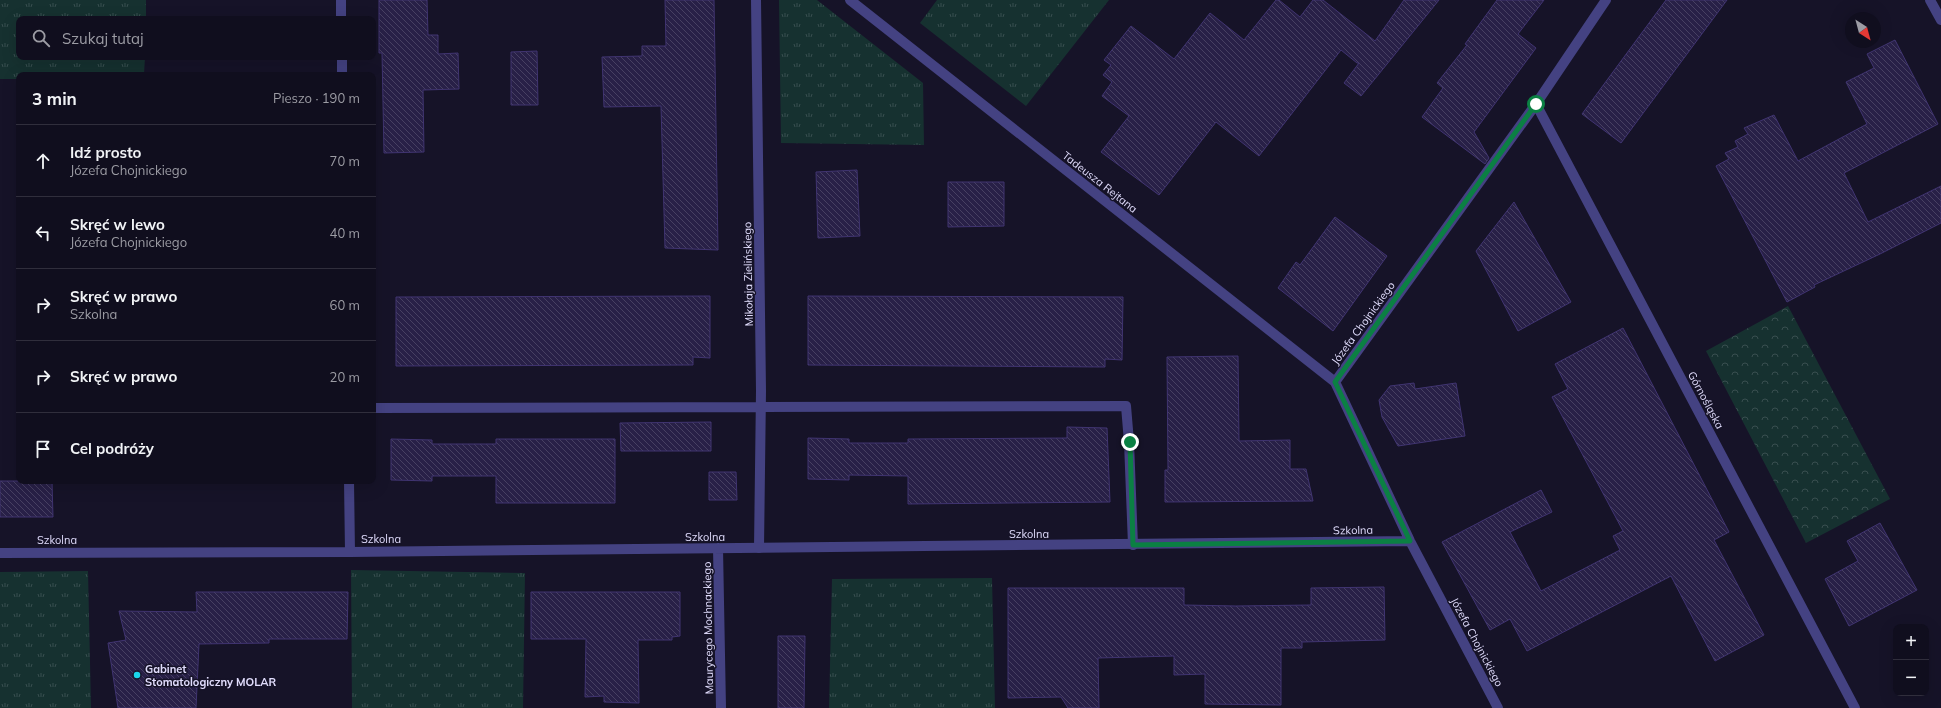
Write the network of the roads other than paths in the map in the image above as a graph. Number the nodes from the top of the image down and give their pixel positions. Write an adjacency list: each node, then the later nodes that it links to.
1 (341, 0): 6 (street)
2 (756, 0): 12 (street, Mikołaja Zielińskiego)
3 (850, 0): 11 (street, Tadeusza Rejtana)
4 (1606, 0): 10 (street, Józefa Chojnickiego)
5 (1930, 0): 7 (street)
6 (341, 16)
7 (1941, 20)
8 (342, 60): 9 (street)
9 (342, 72)
10 (1536, 104): 11 (street, Józefa Chojnickiego); 23 (street, Górnośląska)
11 (1335, 382): 15 (street, Józefa Chojnickiego)
12 (761, 406): 13 (street); 16 (street); 18 (street, Mikołaja Zielińskiego)
13 (376, 408)
14 (349, 484): 20 (street)
15 (1410, 541): 16 (street, Szkolna); 22 (street, Józefa Chojnickiego)
16 (1133, 545): 18 (street, Szkolna)
17 (718, 548): 18 (street, Szkolna); 20 (street, Szkolna); 21 (street, Maurycego Mochnackiego)
18 (759, 548)
19 (0, 552): 20 (street, Szkolna)
20 (350, 552)
21 (721, 708)
22 (1498, 708)
23 (1855, 708)

